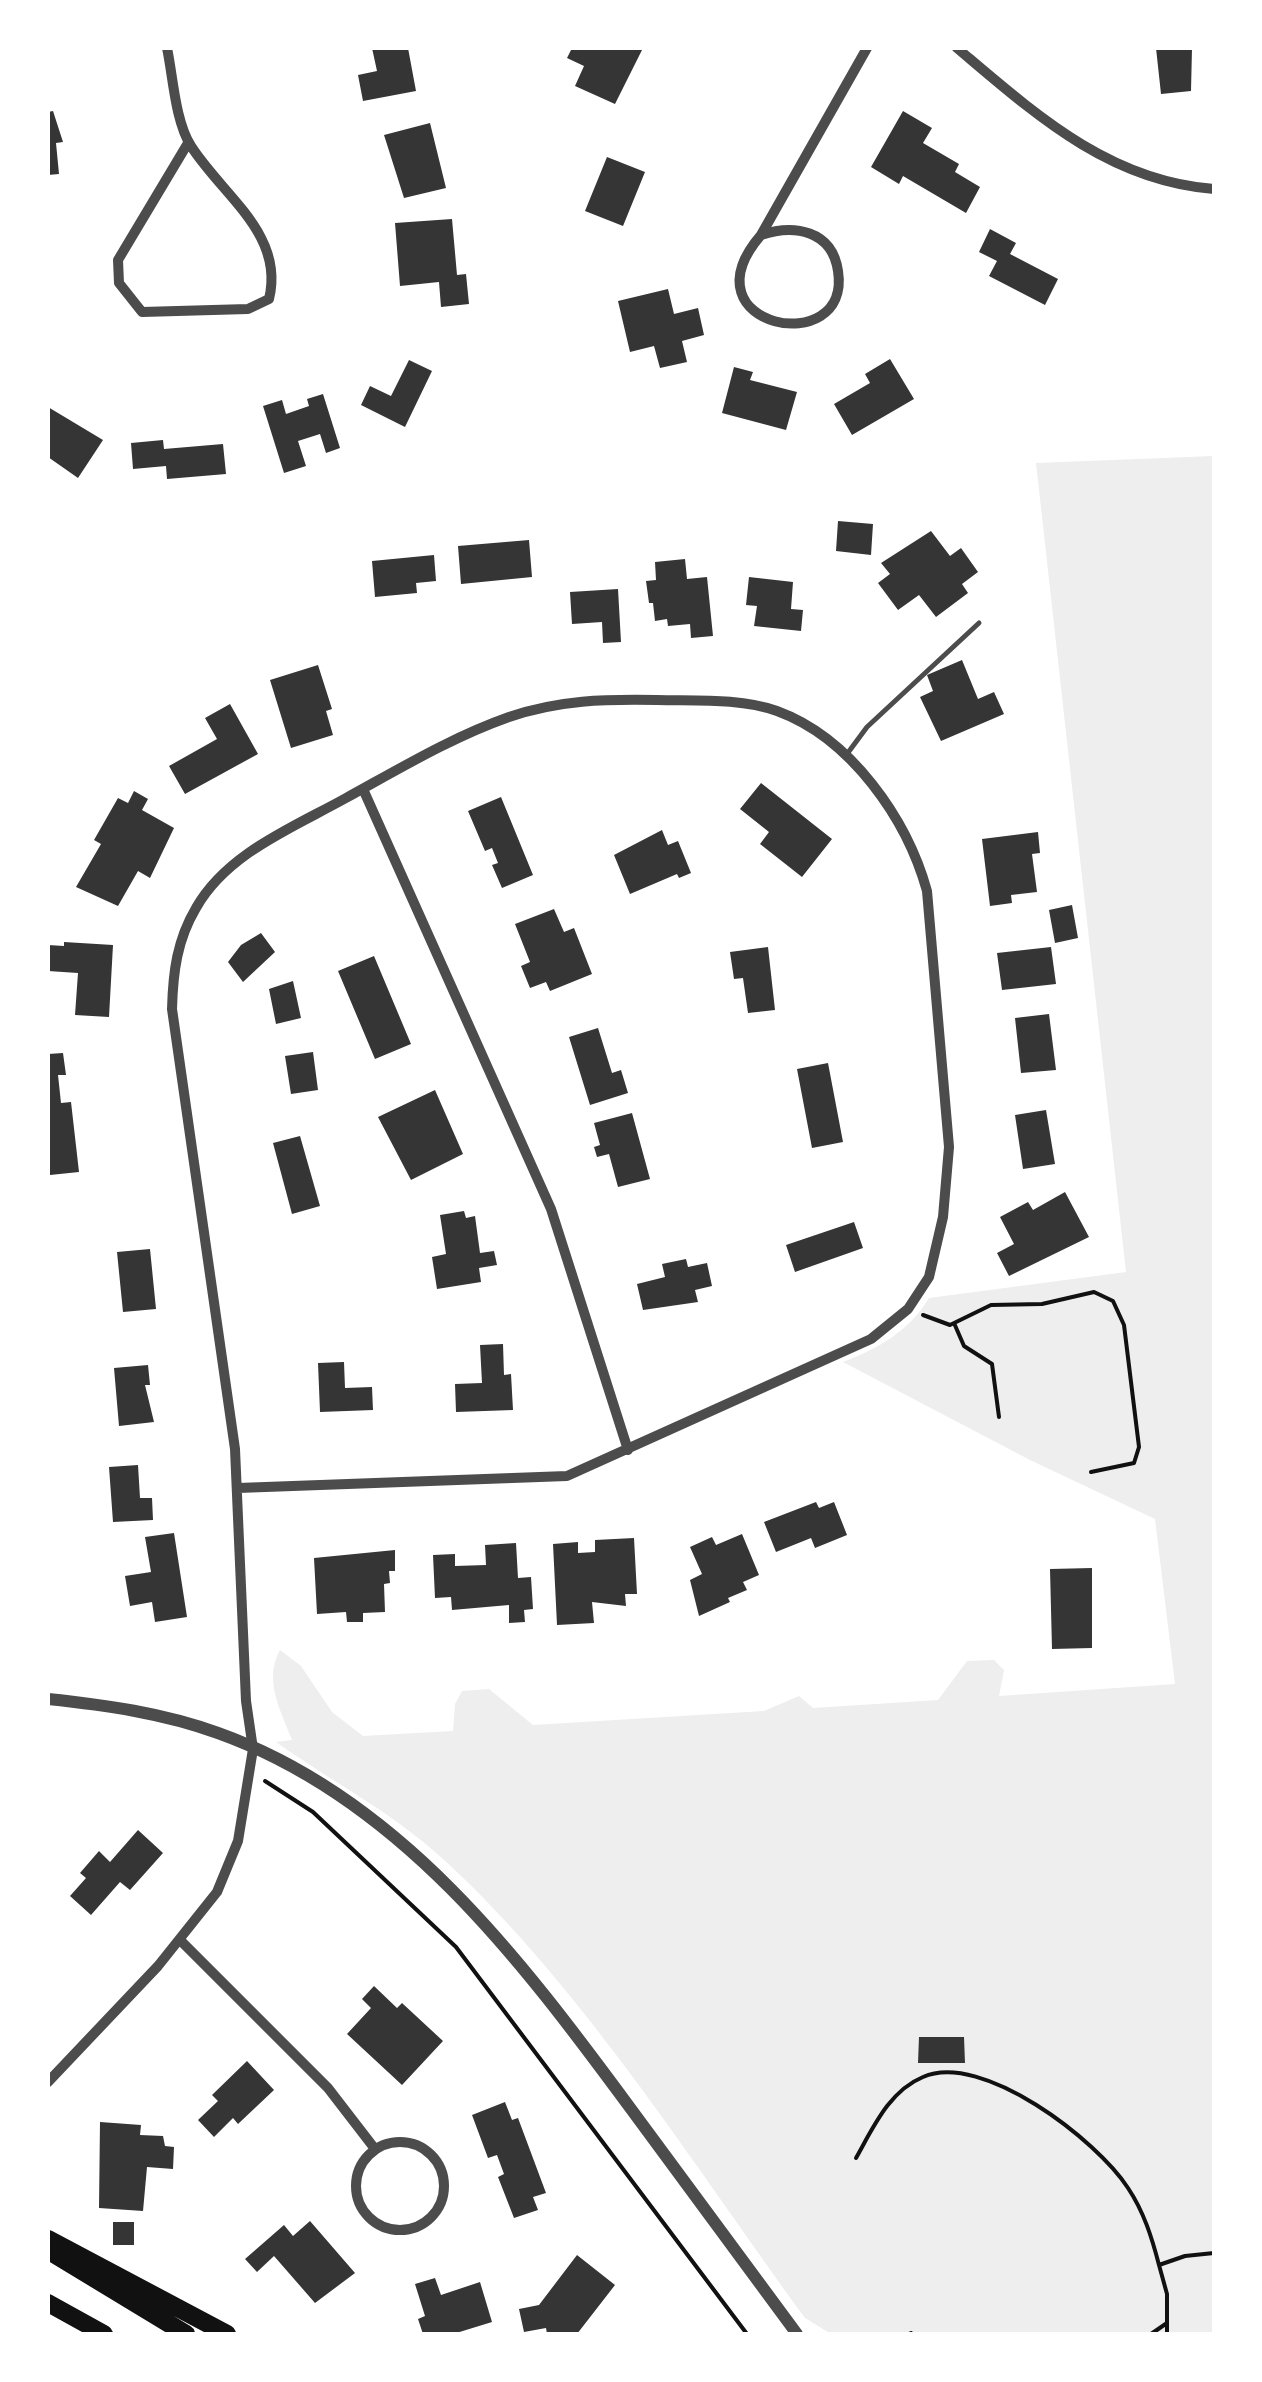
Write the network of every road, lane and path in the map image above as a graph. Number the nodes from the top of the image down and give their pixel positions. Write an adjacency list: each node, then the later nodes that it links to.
1 (166, 48): 4 (street)
2 (867, 48): 6 (street)
3 (957, 48): 5 (street)
4 (188, 143): 4 (street)
5 (1214, 189)
6 (761, 235): 6 (street)
7 (979, 623): 8 (lane)
8 (845, 756): 9 (street); 10 (street)
9 (363, 789): 13 (street); 15 (street)
10 (911, 1307): 11 (path); 13 (street)
11 (954, 1324): 12 (path); 14 (path)
12 (999, 1417)
13 (628, 1450): 15 (street)
14 (1091, 1472)
15 (238, 1488): 17 (street)
16 (48, 1699): 17 (street)
17 (253, 1748): 18 (street); 31 (path); 32 (street)
18 (180, 1940): 19 (street); 20 (street)
19 (48, 2082)
20 (375, 2149): 20 (street)
21 (856, 2158): 25 (path)
22 (48, 2239): 30 (highway)
23 (48, 2250): 29 (highway)
24 (1214, 2253): 25 (path)
25 (1159, 2266): 27 (path)
26 (48, 2303): 28 (highway)
27 (1166, 2323): 33 (path); 34 (path)
28 (104, 2334)
29 (186, 2334)
30 (227, 2334)
31 (747, 2334)
32 (797, 2334)
33 (1151, 2334)
34 (1167, 2334)

